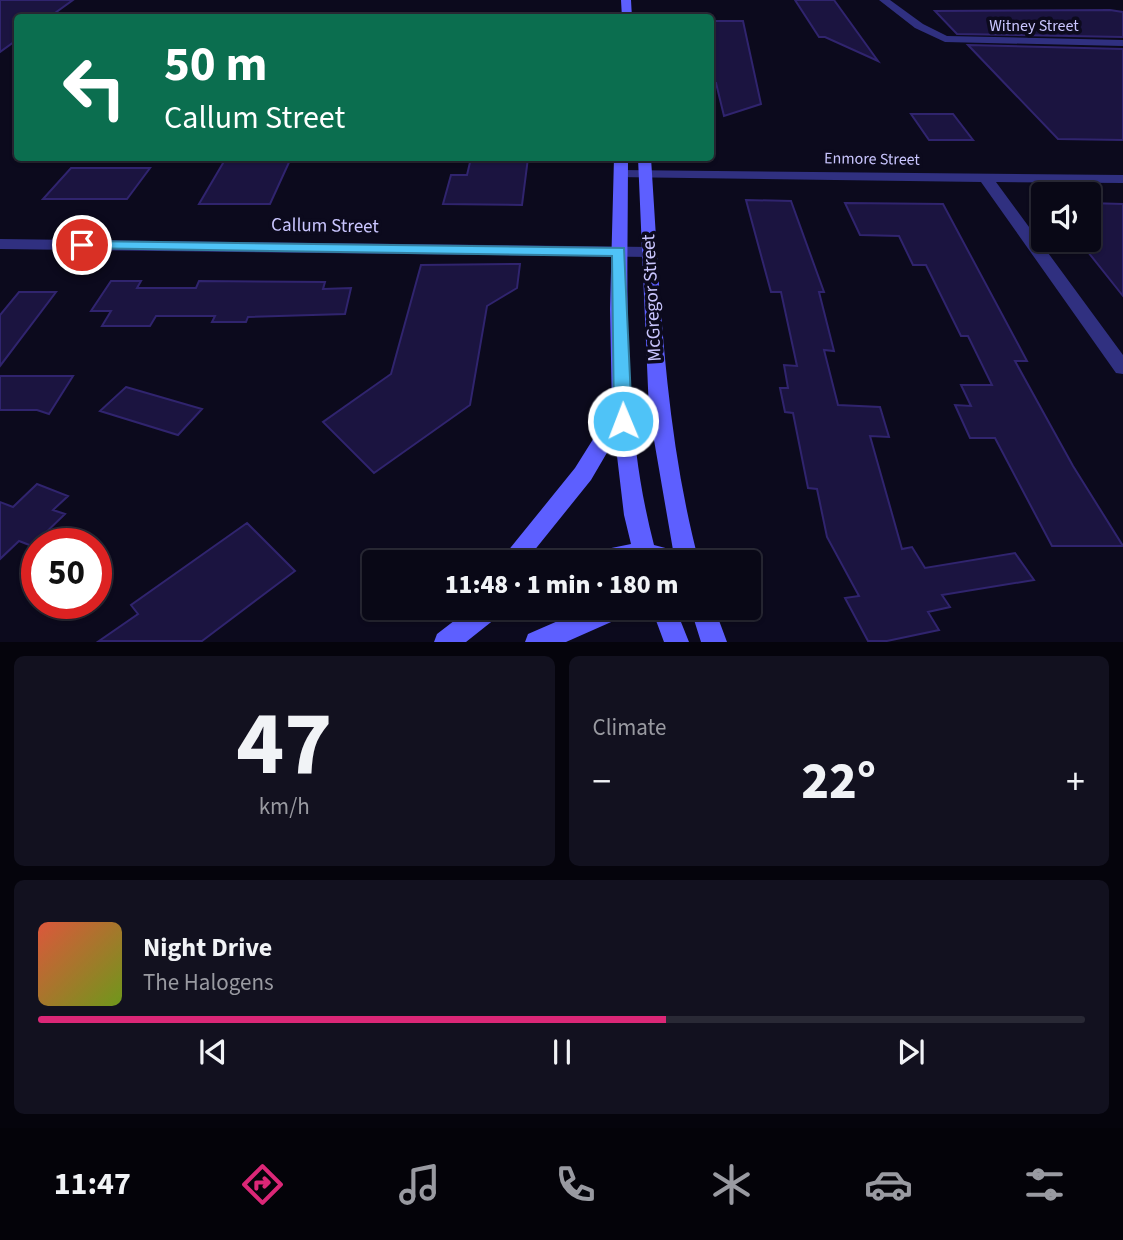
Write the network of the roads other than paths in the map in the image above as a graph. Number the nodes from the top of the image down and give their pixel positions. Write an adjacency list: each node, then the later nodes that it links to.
1 (884, 0): 2 (street, Witney Street)
2 (1123, 43)
3 (620, 166): 4 (street, Enmore Street); 8 (main road, McGregor Street)
4 (645, 166): 5 (street, Enmore Street); 9 (main road, McGregor Street)
5 (985, 177): 6 (street, Enmore Street); 10 (street)
6 (1123, 179)
7 (3, 248): 8 (street, Callum Street)
8 (619, 251): 9 (street, Callum Street); 11 (main road, McGregor Street)
9 (650, 252): 14 (main road, McGregor Street)
10 (1123, 368)
11 (623, 409): 12 (main road); 13 (main road, McGregor Street)
12 (521, 550)
13 (644, 550)
14 (684, 550)
15 (463, 620): 20 (main road)
16 (474, 620): 20 (main road)
17 (588, 620): 21 (main road)
18 (668, 620): 22 (main road)
19 (706, 620): 23 (main road)
20 (445, 642)
21 (537, 642)
22 (677, 642)
23 (714, 642)

